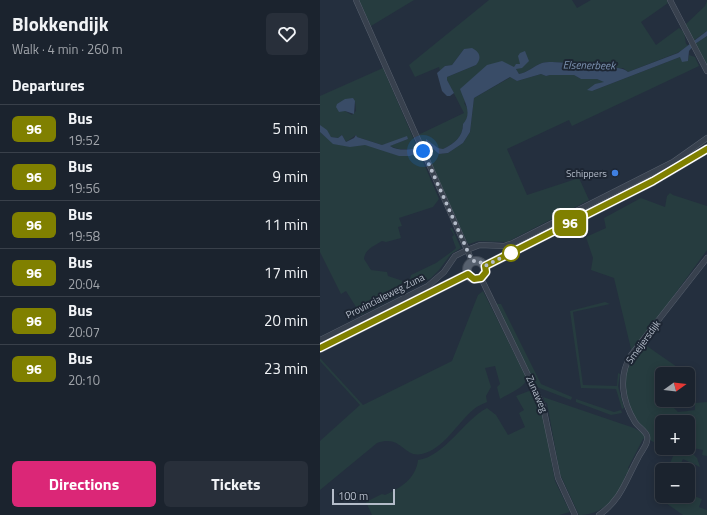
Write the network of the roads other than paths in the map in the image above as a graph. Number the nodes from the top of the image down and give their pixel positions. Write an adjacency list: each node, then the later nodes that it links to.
1 (356, 0): 6 (street)
2 (670, 0): 3 (street)
3 (707, 71)
4 (707, 138): 6 (street, Provincialeweg Zuna)
5 (707, 149): 9 (main road)
6 (467, 250): 8 (street); 12 (street, Provincialeweg Zuna)
7 (707, 258): 15 (street, Smeijersdijk)
8 (472, 261): 9 (main road); 10 (main road)
9 (485, 266): 11 (main road)
10 (468, 274): 11 (main road); 13 (main road, Provincialeweg Zuna)
11 (481, 278): 14 (street, Zunaweg)
12 (320, 340)
13 (320, 348)
14 (576, 515)
15 (598, 515)

